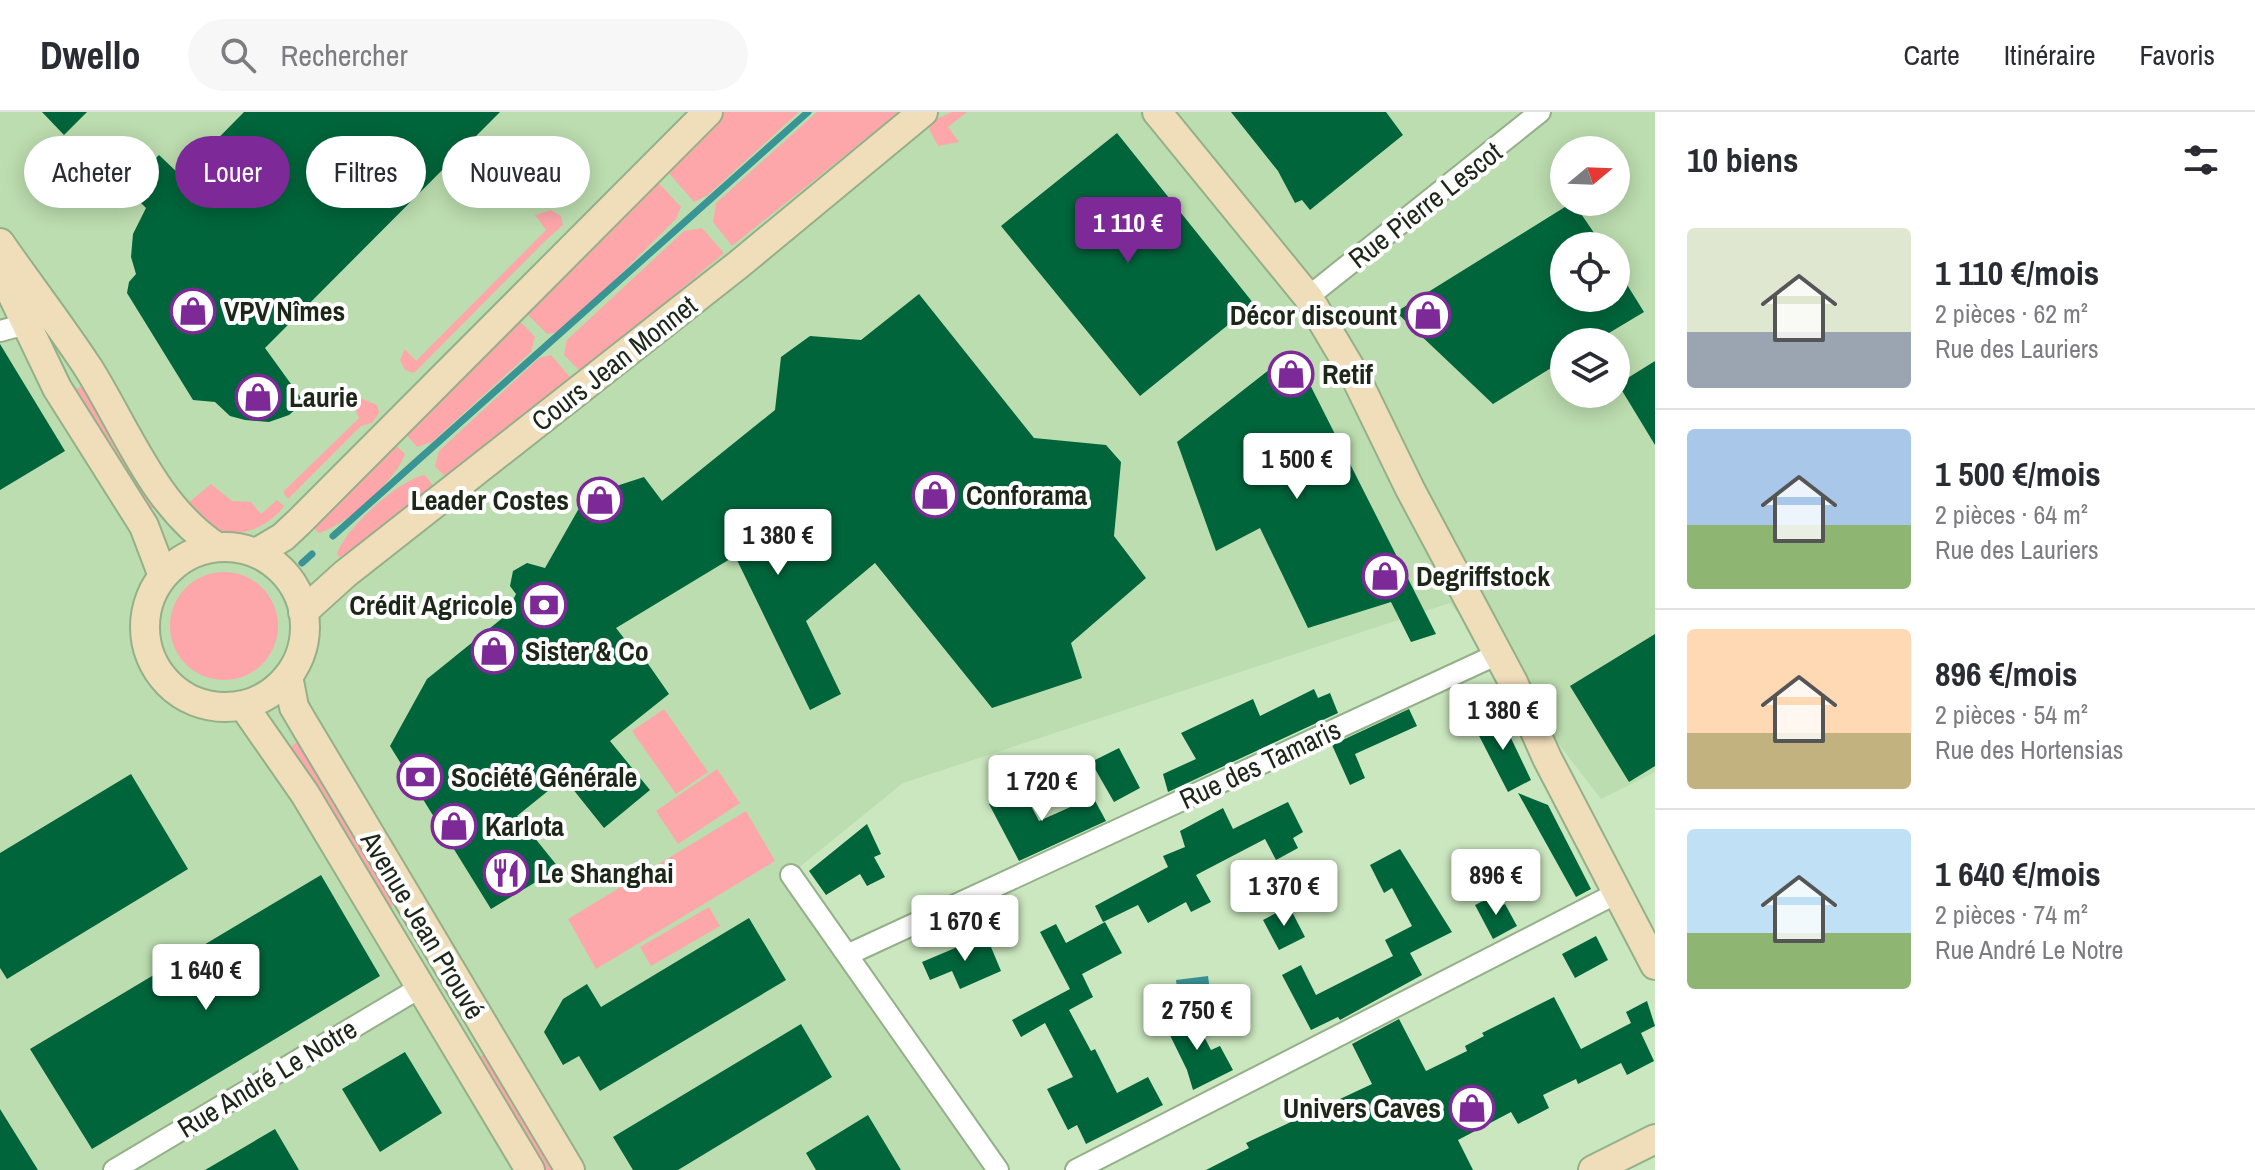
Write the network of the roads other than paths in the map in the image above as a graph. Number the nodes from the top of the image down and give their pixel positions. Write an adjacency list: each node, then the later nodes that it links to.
1 (708, 112): 10 (main road)
2 (923, 112): 12 (main road, Cours Jean Monnet)
3 (1157, 112): 7 (main road)
4 (1540, 112): 7 (street, Rue Pierre Lescot)
5 (0, 243): 9 (main road)
6 (0, 269): 8 (main road)
7 (1308, 297): 13 (main road)
8 (13, 327): 11 (main road)
9 (217, 547): 10 (main road); 11 (main road)
10 (256, 553): 12 (main road)
11 (163, 576): 15 (main road)
12 (303, 612): 14 (main road)
13 (1498, 654): 17 (main road); 18 (street, Rue des Tamaris)
14 (288, 676): 15 (main road); 20 (main road, Avenue Jean Prouvé)
15 (243, 705): 21 (main road, Avenue Jean Prouvé)
16 (791, 875): 18 (street)
17 (1619, 892): 19 (main road); 27 (street)
18 (847, 955): 26 (street)
19 (1655, 965)
20 (450, 969): 21 (main road); 25 (main road, Avenue Jean Prouvé)
21 (421, 987): 23 (street, Rue André Le Notre); 24 (main road, Avenue Jean Prouvé)
22 (1655, 1139): 28 (main road)
23 (114, 1170)
24 (530, 1170)
25 (570, 1170)
26 (998, 1170)
27 (1076, 1170)
28 (1593, 1170)

